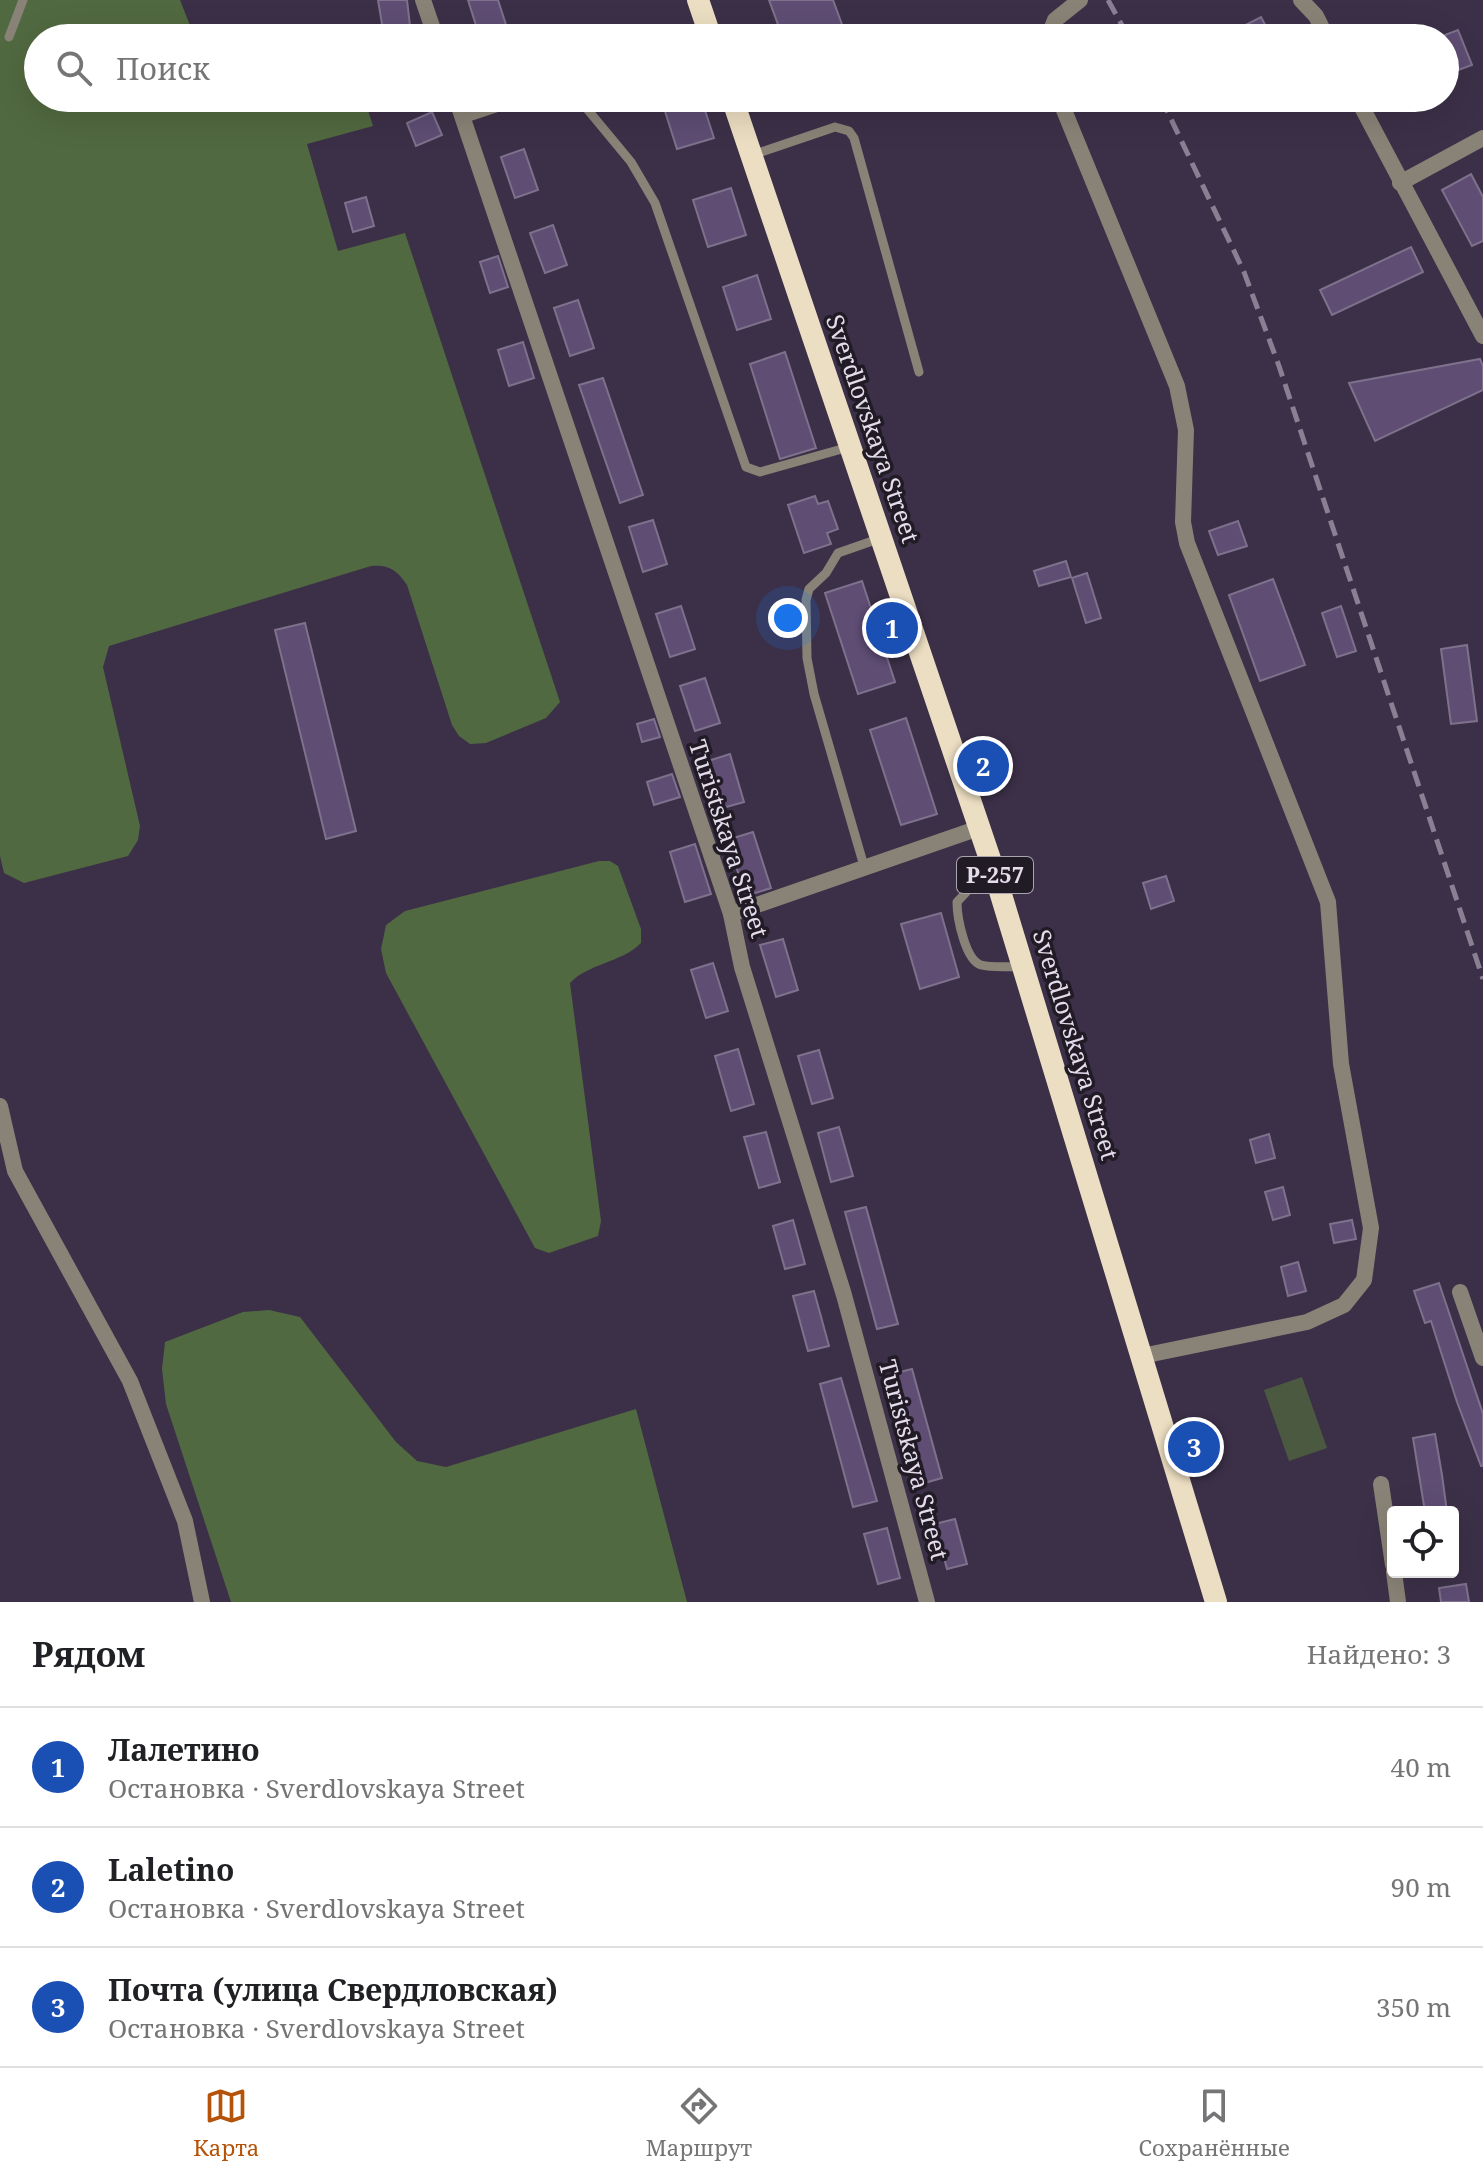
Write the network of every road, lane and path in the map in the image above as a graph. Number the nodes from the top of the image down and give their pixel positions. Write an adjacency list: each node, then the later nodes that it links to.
1 (23, 0): 10 (lane)
2 (423, 0): 6 (street)
3 (698, 0): 7 (highway)
4 (1080, 0): 8 (street)
5 (1301, 0): 9 (street)
6 (431, 24)
7 (703, 24)
8 (1053, 24)
9 (1320, 24)
10 (9, 37)
11 (461, 112): 17 (street, Turistskaya Street)
12 (484, 112): 17 (lane)
13 (590, 112): 23 (lane)
14 (737, 112): 19 (highway, Sverdlovskaya Street / Р-257)
15 (1065, 112): 32 (street)
16 (1364, 112): 20 (street)
17 (463, 119): 28 (street, Turistskaya Street)
18 (1483, 138): 20 (street)
19 (752, 155): 22 (lane); 23 (highway, Sverdlovskaya Street / Р-257)
20 (1400, 183): 21 (street)
21 (1483, 336)
22 (919, 372)
23 (850, 447): 24 (highway, Sverdlovskaya Street / Р-257)
24 (881, 538): 25 (highway, Sverdlovskaya Street / Р-257); 27 (lane)
25 (979, 828): 26 (highway, Sverdlovskaya Street / Р-257); 27 (street)
26 (992, 865): 29 (highway, Sverdlovskaya Street / Р-257); 29 (lane)
27 (864, 866): 28 (street)
28 (731, 914): 38 (street, Turistskaya Street)
29 (1024, 967): 32 (highway, Sverdlovskaya Street / Р-257)
30 (0, 1106): 37 (street)
31 (1460, 1292): 33 (street)
32 (1142, 1356): 39 (highway, Sverdlovskaya Street / Р-257)
33 (1483, 1358)
34 (1381, 1484): 35 (street)
35 (1387, 1524)
36 (1395, 1578): 40 (street)
37 (202, 1602)
38 (927, 1602)
39 (1216, 1602)
40 (1398, 1602)

